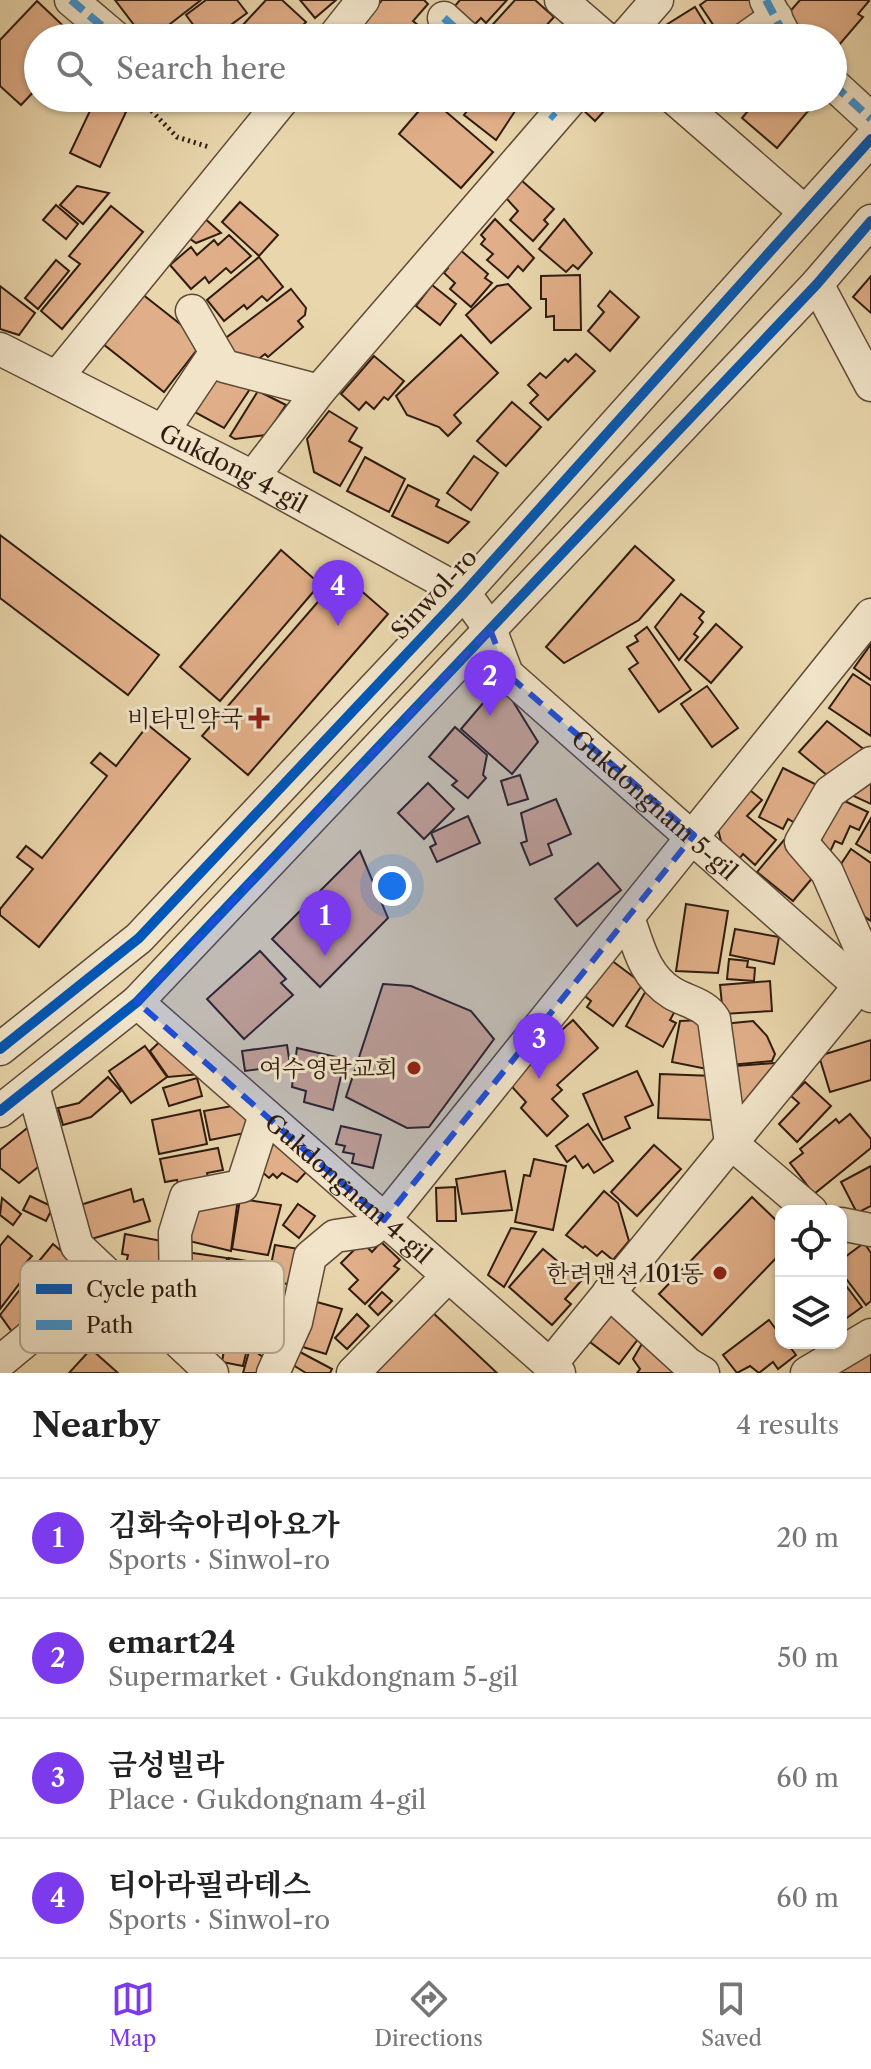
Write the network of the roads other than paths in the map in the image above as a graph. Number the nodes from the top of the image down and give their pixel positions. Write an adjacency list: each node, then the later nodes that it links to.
1 (71, 0): 5 (street)
2 (363, 0): 6 (street)
3 (561, 0): 7 (street)
4 (657, 0): 8 (street)
5 (99, 24)
6 (344, 24)
7 (589, 24)
8 (636, 24)
9 (847, 97): 13 (street)
10 (273, 112): 21 (street)
11 (547, 112): 23 (street)
12 (690, 112): 15 (street)
13 (871, 119)
14 (871, 139): 15 (street, Sinwol-ro)
15 (805, 212): 26 (street, Sinwol-ro)
16 (871, 221): 17 (street)
17 (817, 284): 22 (street); 28 (street)
18 (192, 311): 20 (street)
19 (0, 349): 21 (street, Gukdong 4-gil)
20 (214, 355): 23 (street); 24 (street)
21 (57, 377): 24 (street, Gukdong 4-gil)
22 (871, 385)
23 (319, 391): 25 (street)
24 (163, 431): 25 (street, Gukdong 4-gil)
25 (253, 477): 26 (street, Gukdong 4-gil)
26 (464, 593): 28 (street, Gukdongnam 5-gil); 34 (street, Sinwol-ro)
27 (871, 615): 30 (street)
28 (490, 629): 30 (street, Gukdongnam 5-gil); 33 (street)
29 (871, 763): 32 (street)
30 (694, 835): 31 (street); 32 (street, Gukdongnam 5-gil)
31 (628, 917): 38 (street); 40 (street)
32 (867, 985): 38 (street)
33 (137, 1002): 35 (street); 37 (street, Gukdongnam 4-gil)
34 (0, 1049)
35 (33, 1087): 36 (street); 43 (street)
36 (0, 1111)
37 (265, 1115): 40 (street, Gukdongnam 4-gil); 44 (street)
38 (731, 1143): 39 (street); 46 (street)
39 (804, 1205)
40 (384, 1220): 45 (street, Gukdongnam 4-gil); 49 (street)
41 (847, 1225): 42 (street)
42 (871, 1230)
43 (94, 1261)
44 (176, 1261)
45 (448, 1276): 53 (street, Gukdongnam 4-gil); 56 (street)
46 (609, 1292): 53 (street); 57 (street)
47 (871, 1335): 58 (street)
48 (20, 1345): 52 (street)
49 (284, 1349)
50 (191, 1353): 54 (street)
51 (282, 1353): 55 (street)
52 (0, 1362)
53 (554, 1369)
54 (212, 1373)
55 (273, 1373)
56 (353, 1373)
57 (703, 1373)
58 (807, 1373)

